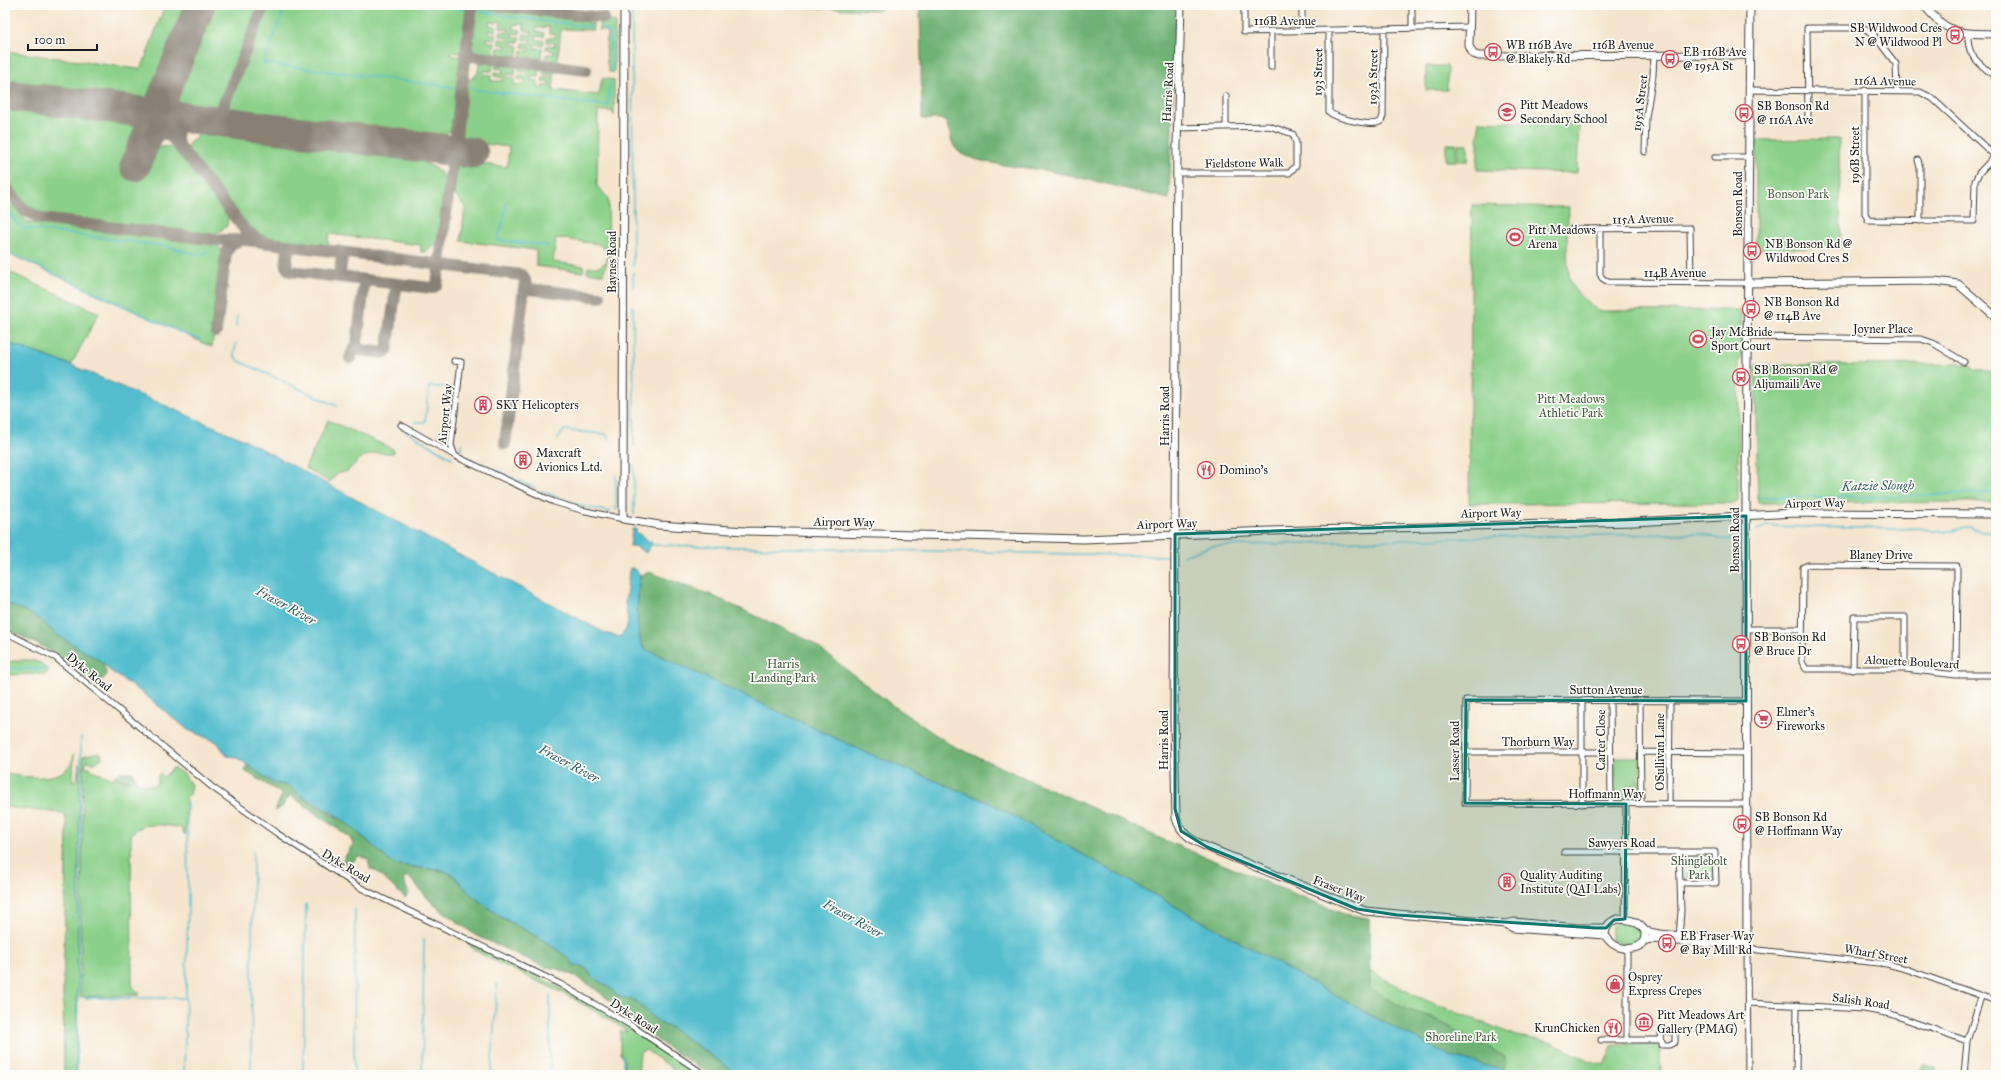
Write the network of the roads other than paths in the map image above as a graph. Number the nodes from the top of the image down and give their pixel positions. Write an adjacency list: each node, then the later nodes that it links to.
1 (624, 5): 49 (street, Baynes Road)
2 (1181, 5): 29 (street, Harris Road)
3 (1244, 5): 13 (street, 116B Avenue)
4 (1302, 5): 12 (street)
5 (1412, 5): 9 (street)
6 (1470, 5): 10 (street)
7 (1750, 5): 17 (street, Bonson Road)
8 (1924, 5): 15 (street)
9 (1412, 27): 10 (street, 116B Avenue); 11 (street, 116B Avenue)
10 (1470, 27): 18 (street, 116B Avenue)
11 (1384, 29): 14 (street, 116B Avenue); 26 (street, 193A Street)
12 (1302, 31): 13 (street, 116B Avenue); 14 (street, 116B Avenue)
13 (1271, 32): 19 (street)
14 (1328, 32): 26 (street, 193 Street)
15 (1968, 33): 16 (street); 20 (street)
16 (1996, 34)
17 (1750, 54): 18 (street, 116B Avenue); 21 (street, Bonson Road)
18 (1654, 55): 30 (street, 195A Street)
19 (1271, 67)
20 (1996, 78)
21 (1749, 90): 24 (street, 116A Avenue); 32 (street, Bonson Road)
22 (1866, 90): 23 (street, 116A Avenue); 24 (street, 116A Avenue); 36 (street, 196B Street)
23 (1897, 90): 24 (street); 33 (street, 116A Avenue)
24 (1808, 91): 27 (street)
25 (1226, 96): 28 (street)
26 (1329, 112)
27 (1808, 118)
28 (1226, 127): 29 (street); 35 (street, Fieldstone Walk)
29 (1177, 128): 35 (street, Harris Road)
30 (1645, 152)
31 (1715, 157): 32 (street)
32 (1749, 157): 40 (street, Bonson Road)
33 (1996, 157): 36 (street)
34 (1918, 160): 36 (street)
35 (1177, 173): 50 (street, Harris Road)
36 (1920, 221)
37 (1572, 229): 38 (street, 115A Avenue)
38 (1600, 229): 39 (street, 114B Avenue); 39 (street, 115A Avenue)
39 (1691, 283): 40 (street, 114B Avenue)
40 (1747, 283): 41 (street); 42 (street, Bonson Road)
41 (1996, 317)
42 (1747, 337): 44 (street, Joyner Place); 48 (street, Bonson Road)
43 (454, 361): 46 (street, Airport Way)
44 (1964, 362)
45 (401, 425): 46 (street)
46 (458, 457): 49 (street, Airport Way)
47 (1996, 514): 48 (street, Airport Way)
48 (1746, 516): 50 (street, Airport Way); 51 (street, Bonson Road)
49 (623, 519): 50 (street, Airport Way)
50 (1175, 534): 77 (street, Harris Road)
51 (1746, 629): 52 (street); 63 (street, Bonson Road)
52 (1801, 629): 55 (street, Alouette Boulevard); 56 (street, Blaney Drive)
53 (5, 632): 97 (street, Dyke Road)
54 (1905, 669): 55 (street, Alouette Boulevard); 55 (street); 56 (street, Alouette Boulevard)
55 (1853, 670)
56 (1956, 675): 57 (street, Alouette Boulevard)
57 (1996, 675)
58 (1466, 700): 59 (street, Sutton Avenue); 64 (street, Lasser Road)
59 (1582, 700): 60 (street, Sutton Avenue); 65 (street)
60 (1610, 701): 61 (street, Sutton Avenue); 66 (street, Carter Close)
61 (1640, 701): 62 (street, Sutton Avenue); 67 (street)
62 (1670, 701): 63 (street, Sutton Avenue); 68 (street, OSullivan Lane)
63 (1746, 701): 69 (street, Bonson Road)
64 (1465, 752): 65 (street, Thorburn Way); 70 (street, Lasser Road)
65 (1582, 752): 66 (street, Thorburn Way); 71 (street)
66 (1610, 752): 72 (street, Carter Close)
67 (1641, 752): 68 (street); 74 (street)
68 (1670, 752): 69 (street); 75 (street, OSullivan Lane)
69 (1746, 753): 76 (street, Bonson Road)
70 (1465, 803): 71 (street, Hoffmann Way)
71 (1582, 804): 72 (street, Hoffmann Way)
72 (1611, 804): 73 (street, Hoffmann Way)
73 (1626, 804): 74 (street, Hoffmann Way); 79 (street)
74 (1641, 804): 75 (street, Hoffmann Way)
75 (1669, 804): 76 (street, Hoffmann Way)
76 (1747, 804): 87 (street, Bonson Road)
77 (1179, 827): 83 (street, Fraser Way)
78 (1564, 852): 79 (street, Sawyers Road)
79 (1626, 852): 80 (street, Sawyers Road); 82 (street)
80 (1679, 853): 81 (street); 81 (street, Sawyers Road)
81 (1680, 883): 85 (street)
82 (1626, 919): 83 (street); 84 (street)
83 (1605, 931): 88 (street)
84 (1646, 931): 85 (street); 86 (street)
85 (1679, 938): 86 (street); 87 (street)
86 (1644, 941): 88 (street)
87 (1747, 947): 89 (street, Wharf Street); 91 (street, Bonson Road)
88 (1627, 948): 94 (street)
89 (1981, 997): 90 (street, Wharf Street); 96 (street)
90 (1996, 1001)
91 (1748, 1003): 92 (street, Salish Road); 98 (street, Bonson Road)
92 (1797, 1005): 96 (street, Salish Road); 99 (street)
93 (1601, 1040): 94 (street)
94 (1627, 1040): 95 (street)
95 (1661, 1040)
96 (1967, 1041): 100 (street)
97 (705, 1075)
98 (1748, 1075)
99 (1796, 1075)
100 (1964, 1075)

